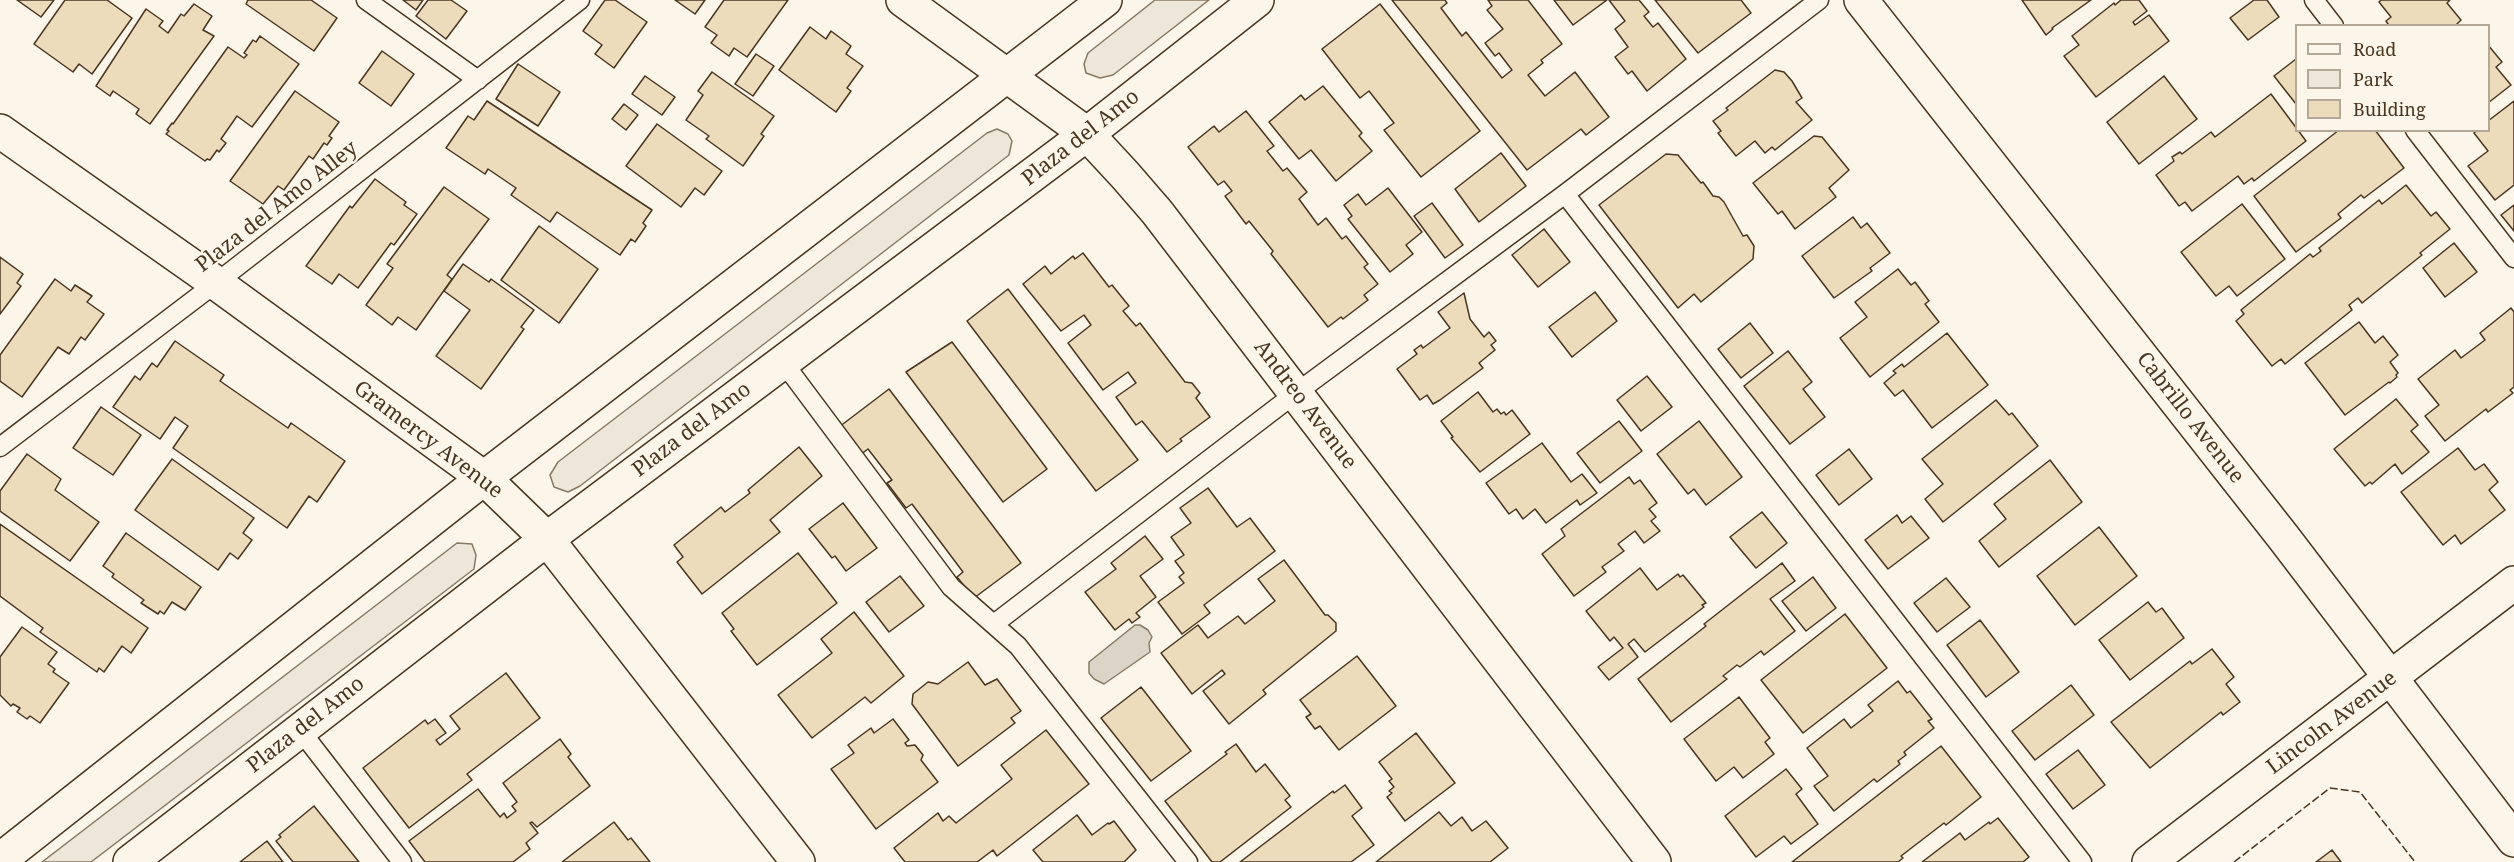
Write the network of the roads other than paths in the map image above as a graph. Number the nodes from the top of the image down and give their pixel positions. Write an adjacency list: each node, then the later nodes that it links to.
1 (366, 0): 11 (lane)
2 (580, 0): 11 (lane, Plaza del Amo Alley)
3 (903, 0): 10 (street, Andreo Avenue)
4 (1105, 0): 10 (street)
5 (1257, 0): 14 (street, Plaza del Amo)
6 (1819, 0): 15 (lane)
7 (1861, 0): 25 (street, Cabrillo Avenue)
8 (2314, 0): 9 (lane)
9 (2332, 24)
10 (1008, 75): 14 (street, Andreo Avenue); 21 (street)
11 (477, 80): 17 (lane, Plaza del Amo Alley)
12 (0, 131): 17 (street, Gramercy Avenue)
13 (2417, 132): 16 (lane)
14 (1087, 134): 18 (street, Plaza del Amo); 19 (street, Andreo Avenue)
15 (1565, 194): 19 (lane); 34 (lane)
16 (2514, 258)
17 (216, 283): 20 (lane, Plaza del Amo Alley); 21 (street, Gramercy Avenue)
18 (783, 362): 22 (street, Plaza del Amo); 24 (lane)
19 (1296, 393): 24 (lane); 33 (street, Andreo Avenue)
20 (0, 447)
21 (484, 478): 22 (street, Gramercy Avenue); 28 (street)
22 (547, 539): 26 (street, Plaza del Amo); 31 (street, Gramercy Avenue)
23 (2514, 583): 25 (street, Lincoln Avenue)
24 (994, 624): 32 (lane)
25 (2392, 678): 27 (street, Cabrillo Avenue); 35 (street, Lincoln Avenue)
26 (300, 730): 29 (street, Plaza del Amo); 30 (lane)
27 (2514, 840)
28 (0, 860)
29 (130, 862)
30 (402, 862)
31 (798, 862)
32 (1188, 862)
33 (1654, 862)
34 (2082, 862)
35 (2149, 862)

